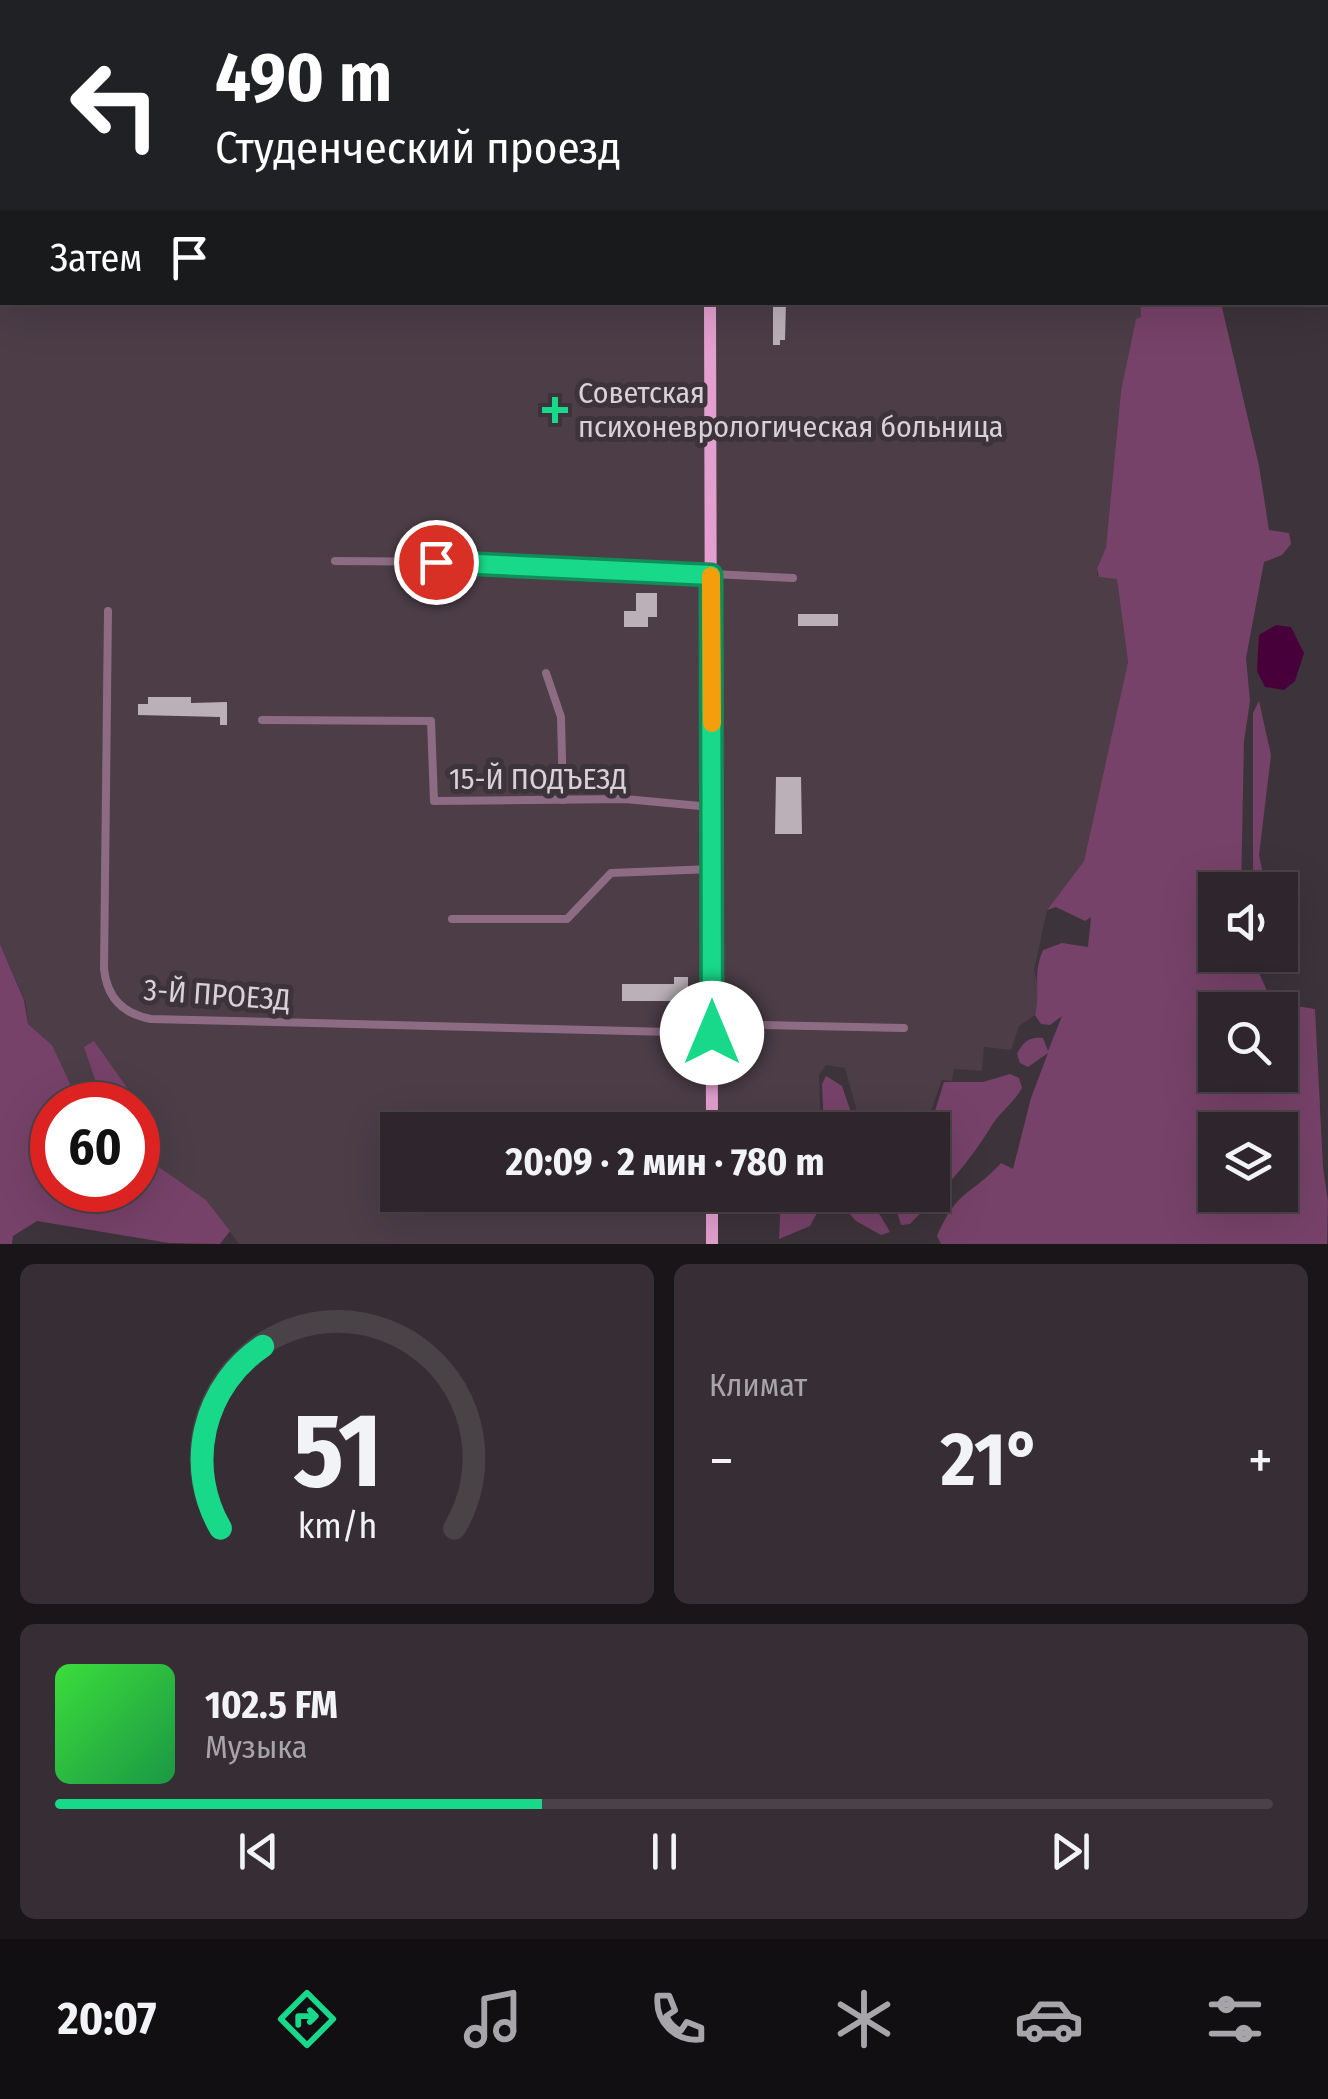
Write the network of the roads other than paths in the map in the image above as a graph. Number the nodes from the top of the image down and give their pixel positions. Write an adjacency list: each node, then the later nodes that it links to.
1 (710, 305): 3 (main road)
2 (335, 562): 3 (street)
3 (711, 575): 4 (street); 9 (main road)
4 (793, 578)
5 (108, 611): 12 (street, 3-Й ПРОЕЗД)
6 (546, 673): 8 (street)
7 (262, 720): 8 (street, 15-Й ПОДЪЕЗД)
8 (562, 800): 9 (street, 15-Й ПОДЪЕЗД)
9 (711, 808): 10 (main road)
10 (712, 868): 11 (street); 12 (main road)
11 (452, 919)
12 (712, 1028): 13 (street); 14 (main road)
13 (904, 1028)
14 (712, 1112)
15 (712, 1212): 16 (main road)
16 (712, 1244)

